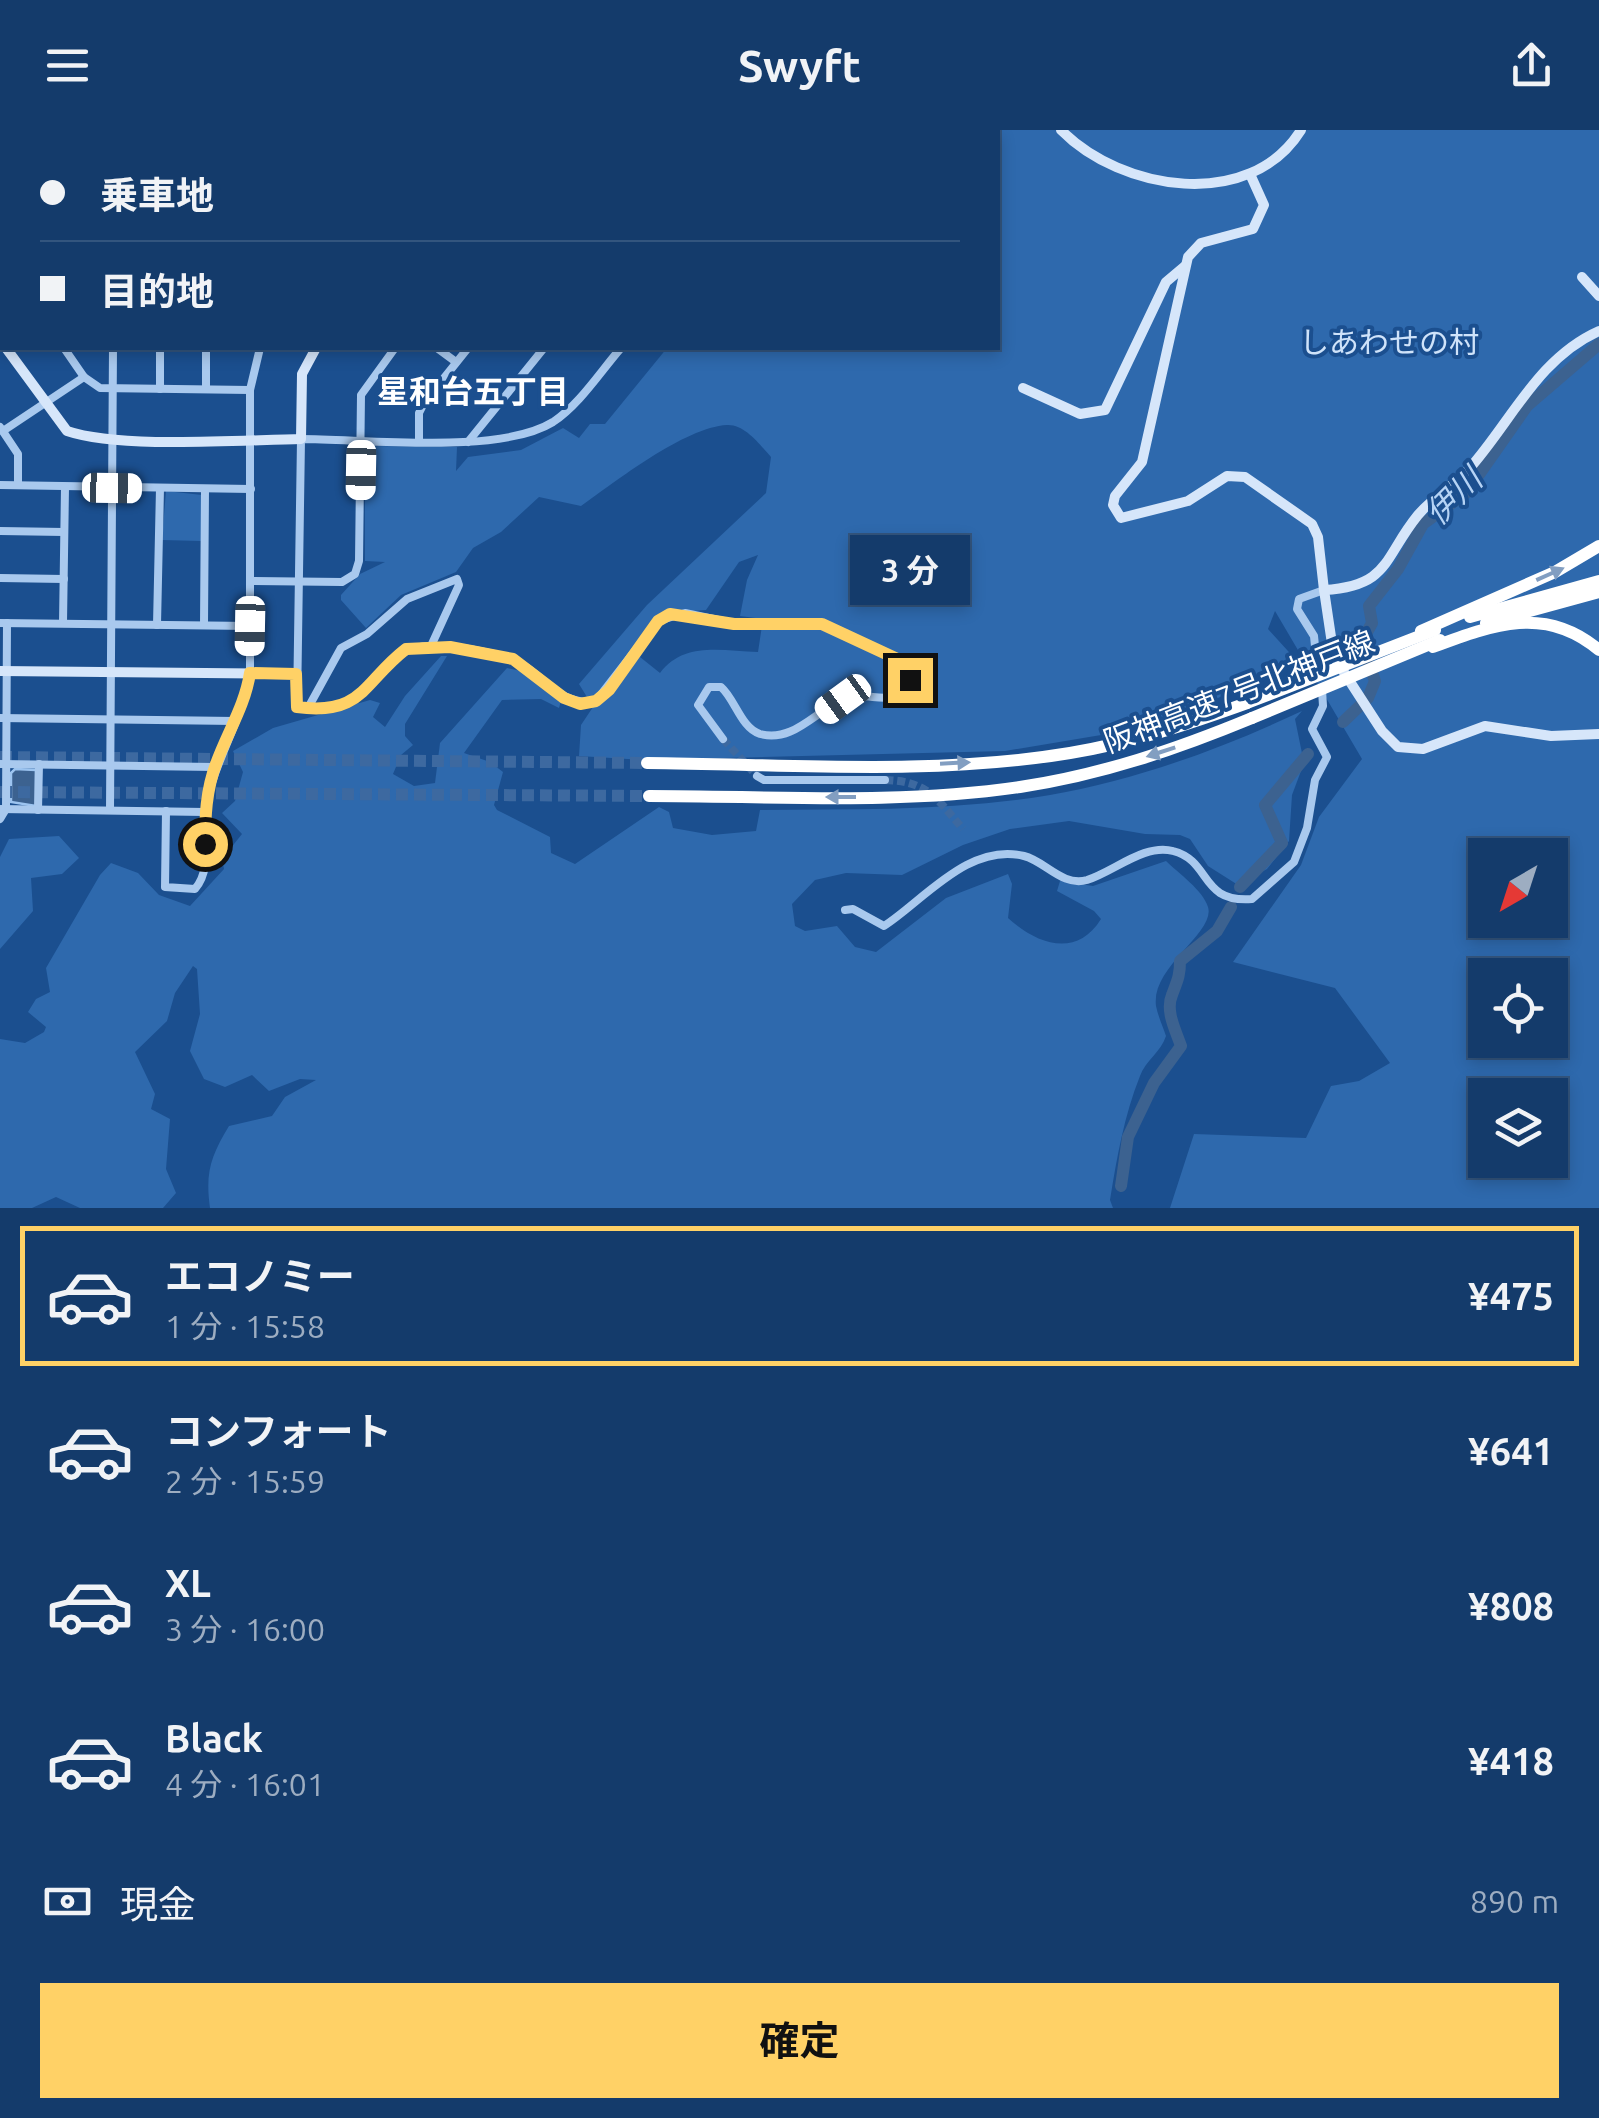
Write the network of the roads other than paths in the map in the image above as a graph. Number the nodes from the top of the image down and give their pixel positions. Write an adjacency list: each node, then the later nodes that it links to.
1 (1061, 130): 3 (street)
2 (1301, 130): 3 (street)
3 (1250, 174): 4 (street)
4 (1185, 266): 22 (street); 50 (street)
5 (1582, 276): 6 (street)
6 (1599, 296)
7 (1599, 330): 50 (street)
8 (8, 350): 27 (street)
9 (65, 350): 21 (street)
10 (114, 350): 23 (street)
11 (160, 350): 24 (street)
12 (206, 350): 25 (street)
13 (260, 350): 26 (street)
14 (315, 350): 30 (street)
15 (394, 350): 31 (street)
16 (441, 350): 20 (street)
17 (466, 350): 20 (street)
18 (542, 350): 34 (street)
19 (617, 350): 34 (street)
20 (456, 362): 33 (street)
21 (84, 377): 23 (street); 27 (street)
22 (1023, 388)
23 (115, 389): 24 (street); 29 (street)
24 (160, 389): 25 (street)
25 (206, 389): 26 (street)
26 (250, 390): 32 (street)
27 (44, 404): 28 (street); 29 (street)
28 (2, 429): 35 (street)
29 (113, 438): 32 (street); 38 (street)
30 (301, 439): 31 (street); 32 (street); 49 (street)
31 (361, 439): 33 (street); 49 (street)
32 (251, 440): 41 (street)
33 (418, 440): 34 (street)
34 (468, 442)
35 (18, 485): 36 (street); 37 (street)
36 (0, 486)
37 (64, 486): 38 (street); 43 (street)
38 (112, 488): 39 (street); 54 (street)
39 (160, 488): 40 (street); 55 (street)
40 (204, 488): 41 (street); 56 (street)
41 (251, 489): 47 (street)
42 (0, 531): 43 (street)
43 (64, 532): 46 (street)
44 (1599, 546): 58 (highway, one-way to 44)
45 (0, 578): 46 (street)
46 (64, 579): 53 (street)
47 (251, 581): 49 (street); 57 (street)
48 (1599, 581): 58 (highway, 阪神高速7号北神戸線)
49 (300, 582): 64 (street)
50 (1324, 590): 69 (street); 85 (street)
51 (1599, 592): 58 (highway, 阪神高速7号北神戸線)
52 (4, 623): 53 (street); 61 (street)
53 (63, 624): 54 (street)
54 (112, 624): 55 (street); 62 (street)
55 (157, 624): 56 (street)
56 (204, 625): 57 (street)
57 (250, 626): 63 (street)
58 (1437, 635): 60 (highway); 71 (highway, 阪神高速7号北神戸線, one-way to 58, bridge); 78 (highway, 阪神高速7号北神戸線, one-way to 78, bridge)
59 (431, 646): 65 (street); 65 (street); 70 (street)
60 (1599, 646)
61 (3, 671): 62 (street); 66 (street)
62 (113, 672): 63 (street); 67 (street)
63 (250, 673): 64 (street); 68 (street)
64 (296, 674): 65 (street)
65 (308, 708)
66 (4, 718): 67 (street); 72 (street)
67 (112, 720): 68 (street); 74 (street)
68 (234, 721): 75 (street)
69 (1599, 734)
70 (723, 739)
71 (648, 763)
72 (3, 764): 73 (street); 79 (street)
73 (39, 764): 74 (street); 80 (street)
74 (110, 765): 75 (street); 81 (street)
75 (214, 768): 83 (street)
76 (757, 776): 77 (street)
77 (886, 780)
78 (649, 796)
79 (3, 810): 80 (street); 84 (street)
80 (38, 810): 81 (street)
81 (110, 810): 82 (street)
82 (166, 811): 83 (street); 83 (street)
83 (205, 812)
84 (0, 819)
85 (845, 910)

